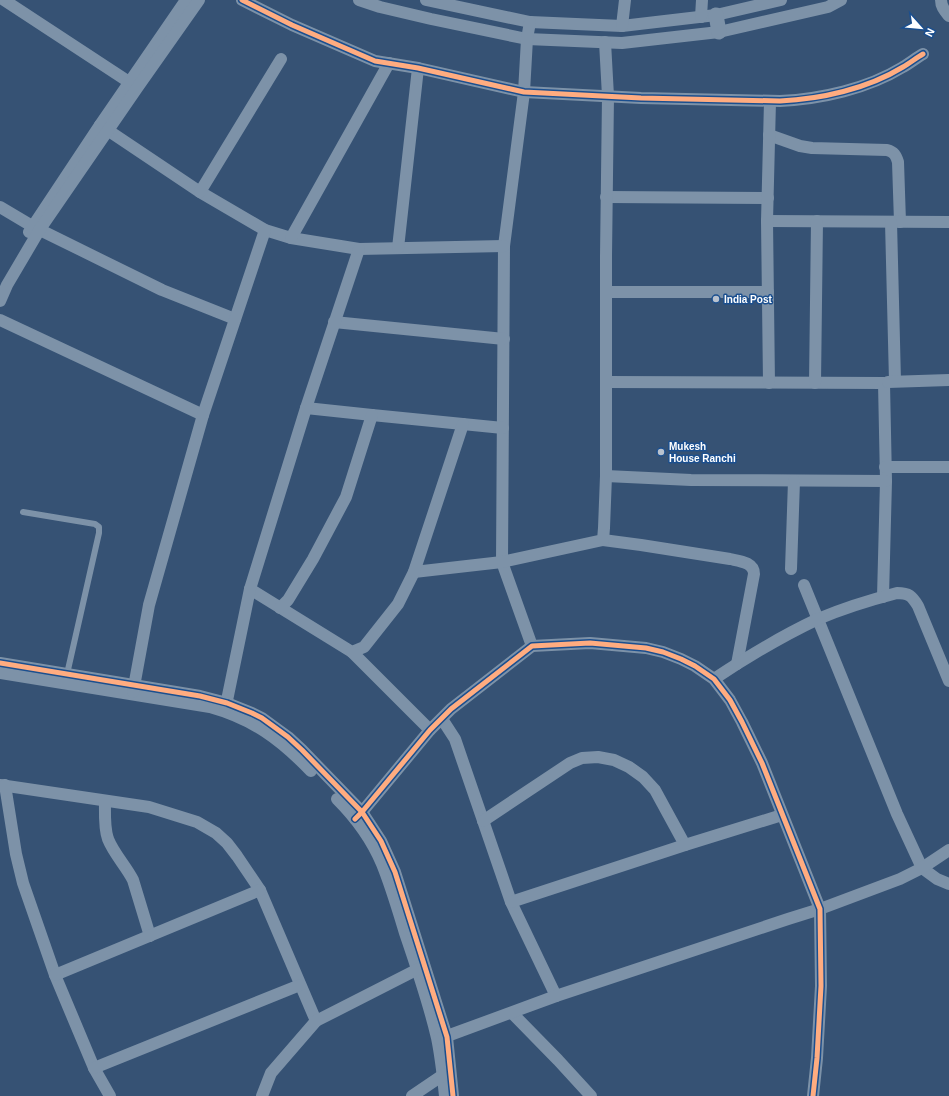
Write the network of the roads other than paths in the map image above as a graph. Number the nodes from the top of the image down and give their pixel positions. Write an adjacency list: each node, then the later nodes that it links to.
1 (4, 0): 24 (street)
2 (186, 0): 24 (street)
3 (199, 0): 28 (street)
4 (242, 0): 22 (street)
5 (359, 0): 18 (street)
6 (426, 0): 15 (street)
7 (624, 0): 16 (street)
8 (702, 0): 14 (street)
9 (781, 0): 12 (street)
10 (842, 0): 17 (street)
11 (941, 0): 13 (street)
12 (716, 15): 14 (street); 17 (street)
13 (949, 16)
14 (701, 17): 16 (street)
15 (530, 22): 16 (street); 18 (street)
16 (622, 26)
17 (719, 32): 19 (street)
18 (527, 39): 19 (street); 25 (street)
19 (605, 42): 26 (street)
20 (923, 54): 27 (street)
21 (281, 58): 30 (street)
22 (389, 63): 23 (street); 40 (street)
23 (418, 68): 25 (street); 42 (street)
24 (129, 82): 28 (street)
25 (524, 92): 26 (street); 41 (street)
26 (608, 96): 27 (street); 31 (street)
27 (770, 101): 29 (street)
28 (104, 128): 30 (street); 38 (street)
29 (769, 135): 32 (street); 36 (street)
30 (200, 192): 39 (street)
31 (606, 196): 32 (street); 45 (street)
32 (768, 198): 34 (street)
33 (0, 207): 38 (street)
34 (767, 221): 35 (street); 46 (street)
35 (816, 221): 36 (street); 56 (street)
36 (896, 222): 37 (street); 54 (street)
37 (949, 222)
38 (36, 228): 44 (street); 47 (street); 49 (street)
39 (265, 230): 40 (street); 49 (street)
40 (291, 238): 43 (street)
41 (504, 246): 42 (street); 51 (street)
42 (398, 248): 43 (street)
43 (359, 249): 50 (street)
44 (0, 284)
45 (606, 292): 46 (street); 53 (street)
46 (768, 292): 55 (street)
47 (0, 301)
48 (0, 320): 58 (street)
49 (235, 320): 58 (street)
50 (334, 322): 51 (street); 57 (street)
51 (504, 339): 61 (street)
52 (949, 380): 54 (street)
53 (606, 382): 55 (street); 64 (street)
54 (889, 382): 56 (street); 62 (street)
55 (768, 383): 56 (street)
56 (815, 383)
57 (306, 408): 59 (street); 73 (street)
58 (203, 415): 85 (street)
59 (372, 416): 60 (street); 75 (street)
60 (463, 424): 61 (street); 71 (street)
61 (503, 428): 69 (street)
62 (886, 467): 63 (street); 66 (street)
63 (949, 467)
64 (606, 476): 65 (street); 68 (street)
65 (794, 481): 66 (street); 70 (street)
66 (886, 481): 74 (street)
67 (23, 512): 82 (lane)
68 (603, 540): 69 (street); 80 (street)
69 (502, 562): 71 (street); 77 (street)
70 (791, 568)
71 (414, 572): 78 (street)
72 (804, 585): 76 (street)
73 (250, 589): 75 (street); 86 (street)
74 (883, 597): 76 (street); 84 (street)
75 (280, 608): 78 (street)
76 (818, 619): 80 (street); 96 (street)
77 (532, 646): 83 (street); 87 (street)
78 (352, 652): 88 (street)
79 (0, 663): 82 (street)
80 (736, 664): 83 (street)
81 (0, 673): 85 (street)
82 (67, 674): 85 (street)
83 (714, 679): 91 (street)
84 (949, 681)
85 (134, 690): 86 (street)
86 (226, 707): 92 (street)
87 (442, 719): 88 (street); 93 (street)
88 (430, 730): 92 (street)
89 (2, 785): 90 (street); 103 (street)
90 (105, 801): 98 (street); 101 (street)
91 (782, 815): 94 (street); 100 (street)
92 (358, 816): 102 (street)
93 (484, 821): 94 (street); 99 (street)
94 (685, 845): 99 (street)
95 (949, 850): 96 (street)
96 (922, 868): 97 (street); 100 (street)
97 (949, 884)
98 (260, 890): 101 (street); 104 (street)
99 (511, 902): 105 (street)
100 (820, 910): 105 (street); 117 (street)
101 (150, 936): 103 (street)
102 (421, 967): 107 (street); 108 (street)
103 (55, 975): 109 (street)
104 (300, 985): 107 (street); 109 (street)
105 (556, 996): 106 (street)
106 (512, 1013): 108 (street); 116 (street)
107 (316, 1021): 112 (street)
108 (442, 1038): 110 (street)
109 (94, 1068): 111 (street)
110 (447, 1074): 113 (street); 114 (street); 115 (street)
111 (110, 1096)
112 (262, 1096)
113 (412, 1096)
114 (445, 1096)
115 (453, 1096)
116 (592, 1096)
117 (813, 1096)

